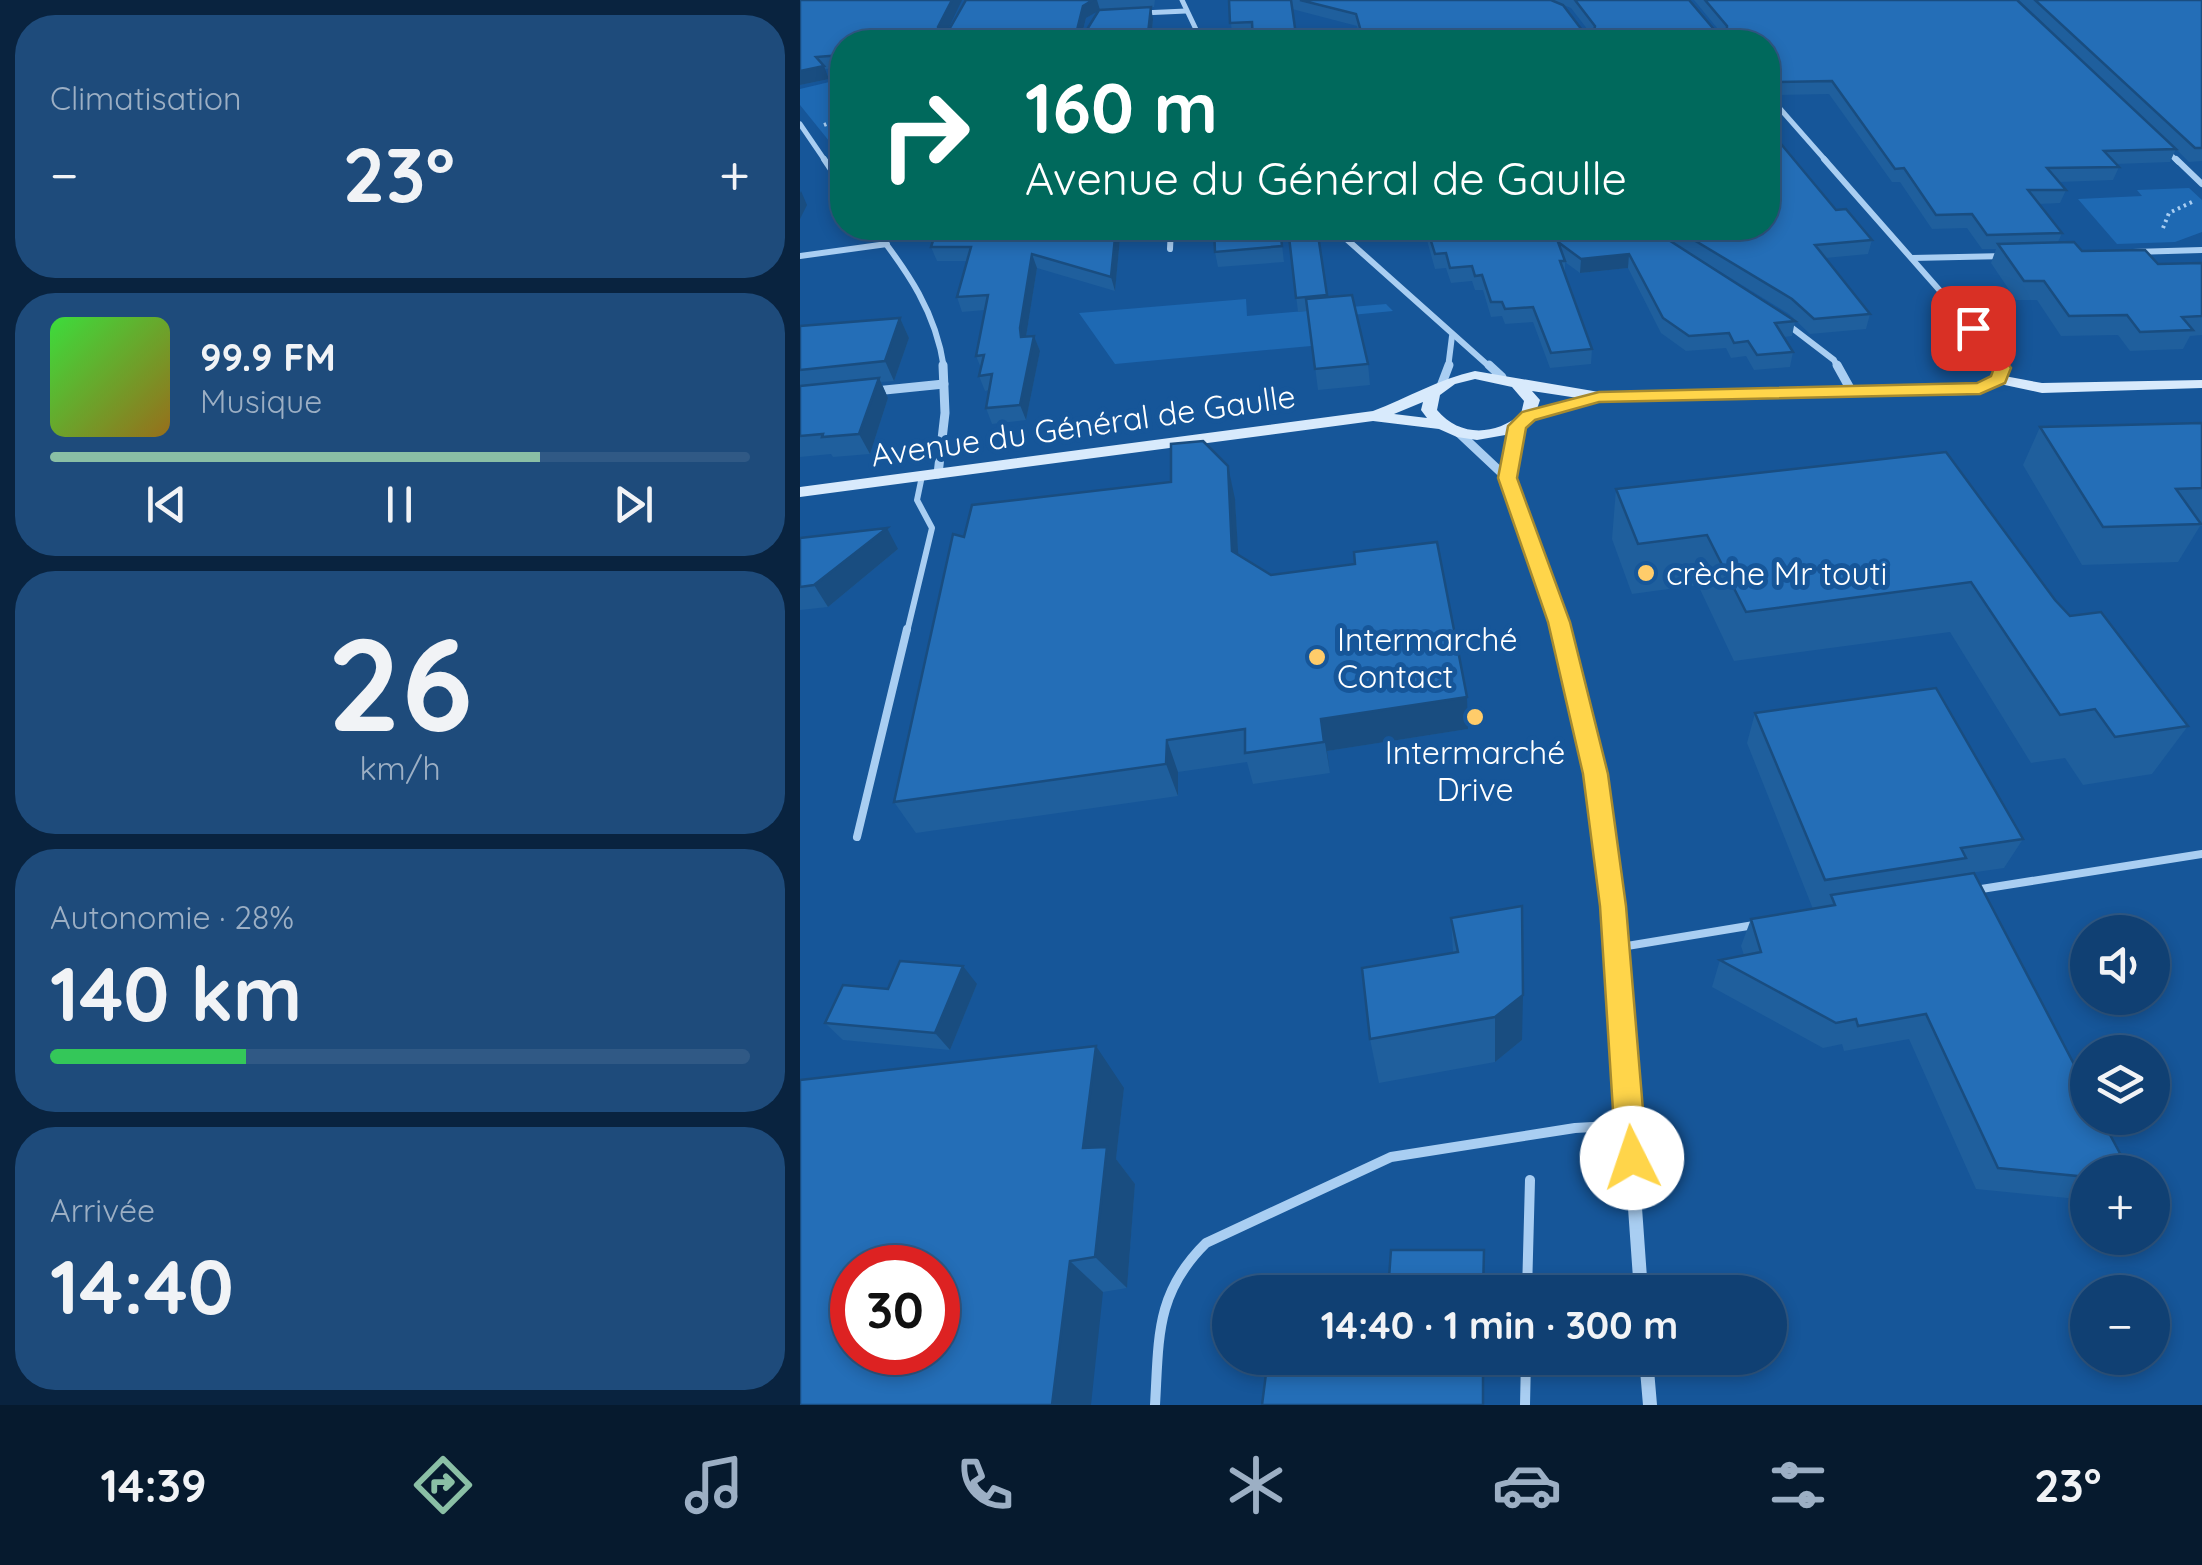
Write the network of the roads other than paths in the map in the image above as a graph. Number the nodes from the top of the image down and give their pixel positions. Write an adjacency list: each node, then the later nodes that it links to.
1 (1182, 0): 2 (street)
2 (1186, 10): 3 (street); 4 (street)
3 (1142, 14)
4 (1196, 30)
5 (1780, 109): 7 (street)
6 (1780, 116): 7 (street)
7 (1786, 116): 23 (street)
8 (800, 124): 9 (street)
9 (810, 138): 11 (street); 12 (street)
10 (2154, 140): 13 (street)
11 (800, 141)
12 (830, 168)
13 (2202, 184)
14 (884, 240): 17 (street)
15 (1170, 240): 18 (street)
16 (1347, 240): 25 (street)
17 (887, 244): 22 (street); 28 (street)
18 (1170, 248)
19 (2202, 250): 20 (street)
20 (2114, 253)
21 (2023, 255): 23 (street)
22 (800, 256)
23 (1912, 258): 26 (street)
24 (1774, 315): 31 (street)
25 (1452, 336): 27 (street); 30 (street)
26 (1999, 379): 29 (street); 31 (street)
27 (1510, 380): 30 (street, Avenue du Général de Gaulle); 33 (street); 35 (street)
28 (944, 384): 32 (street); 38 (street)
29 (2202, 384)
30 (1437, 390): 34 (street, Avenue du Général de Gaulle); 36 (street)
31 (1852, 392): 33 (street)
32 (858, 393)
33 (1599, 397): 35 (street)
34 (1373, 416): 36 (street, Avenue du Général de Gaulle); 38 (street, Avenue du Général de Gaulle)
35 (1523, 421): 37 (street); 39 (street)
36 (1440, 424): 37 (street, Avenue du Général de Gaulle)
37 (1459, 433): 39 (street)
38 (930, 475): 40 (street, Avenue du Général de Gaulle); 41 (lane)
39 (1508, 478): 45 (street)
40 (800, 492)
41 (857, 837)
42 (2202, 854): 43 (lane)
43 (1970, 891)
44 (1757, 925): 45 (lane)
45 (1616, 948): 46 (street)
46 (1629, 1125): 49 (street); 52 (lane)
47 (1530, 1180): 48 (lane)
48 (1527, 1275)
49 (1640, 1275)
50 (1525, 1375): 53 (lane)
51 (1647, 1375): 54 (street)
52 (1155, 1405)
53 (1524, 1405)
54 (1650, 1405)

